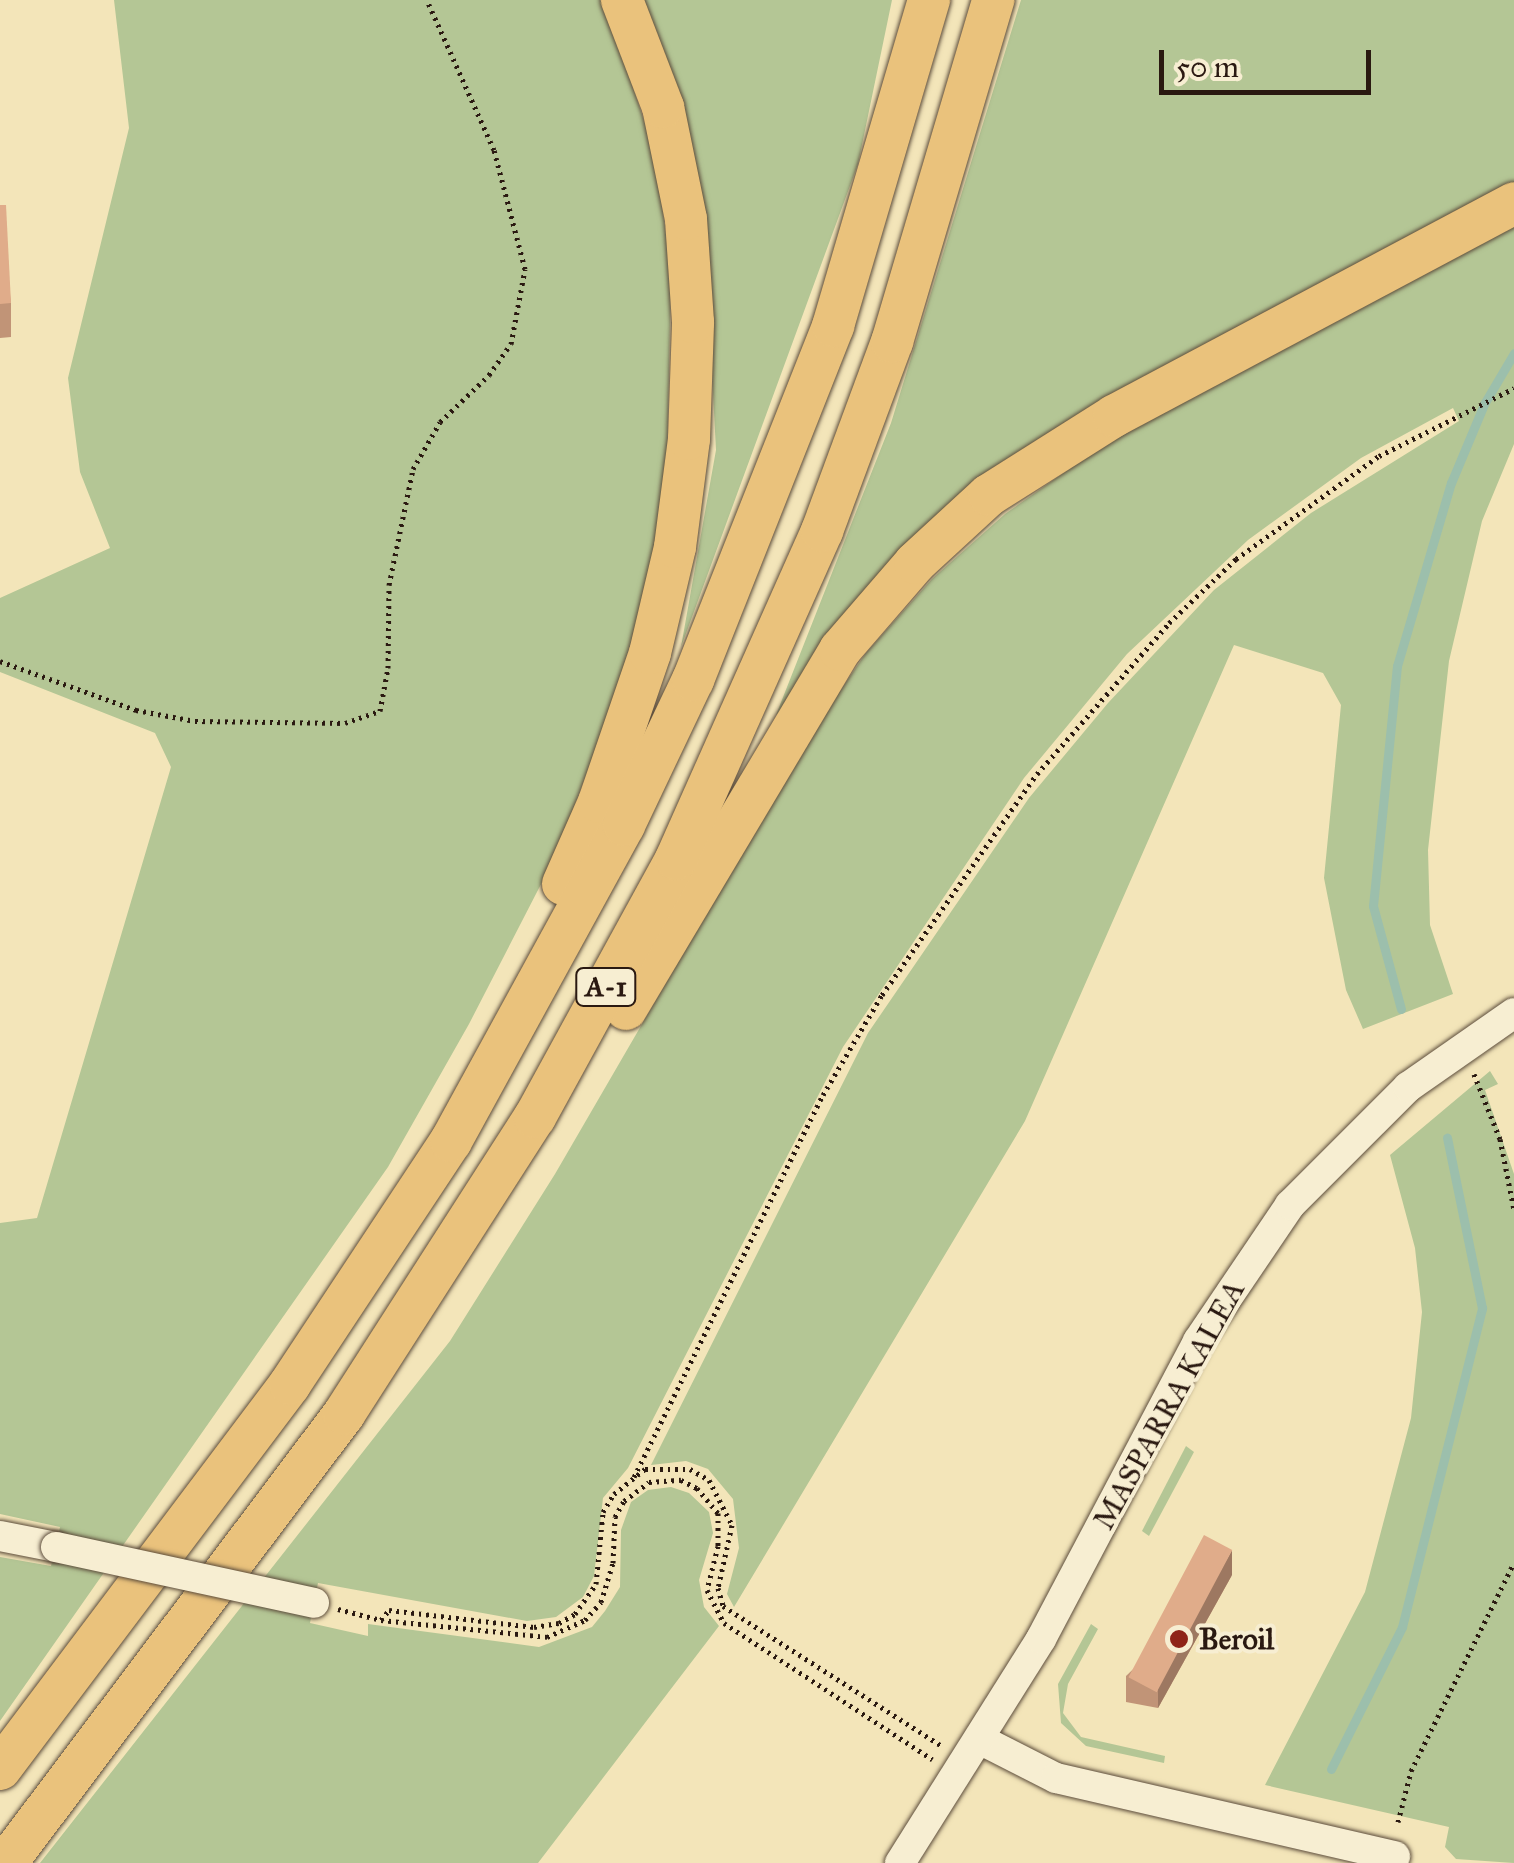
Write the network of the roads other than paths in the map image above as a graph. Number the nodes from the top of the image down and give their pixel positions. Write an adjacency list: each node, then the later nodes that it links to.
1 (622, 0): 6 (highway)
2 (929, 0): 6 (highway, A-1)
3 (993, 0): 7 (highway, A-1)
4 (1514, 203): 7 (highway)
5 (1514, 1012): 10 (street, MASPARRA KALEA)
6 (451, 1141): 11 (highway, A-1)
7 (454, 1249): 13 (highway, A-1)
8 (0, 1536): 9 (street, bridge)
9 (314, 1603)
10 (981, 1740): 12 (street); 14 (street, MASPARRA KALEA)
11 (0, 1769)
12 (1395, 1856)
13 (6, 1863)
14 (900, 1863)

